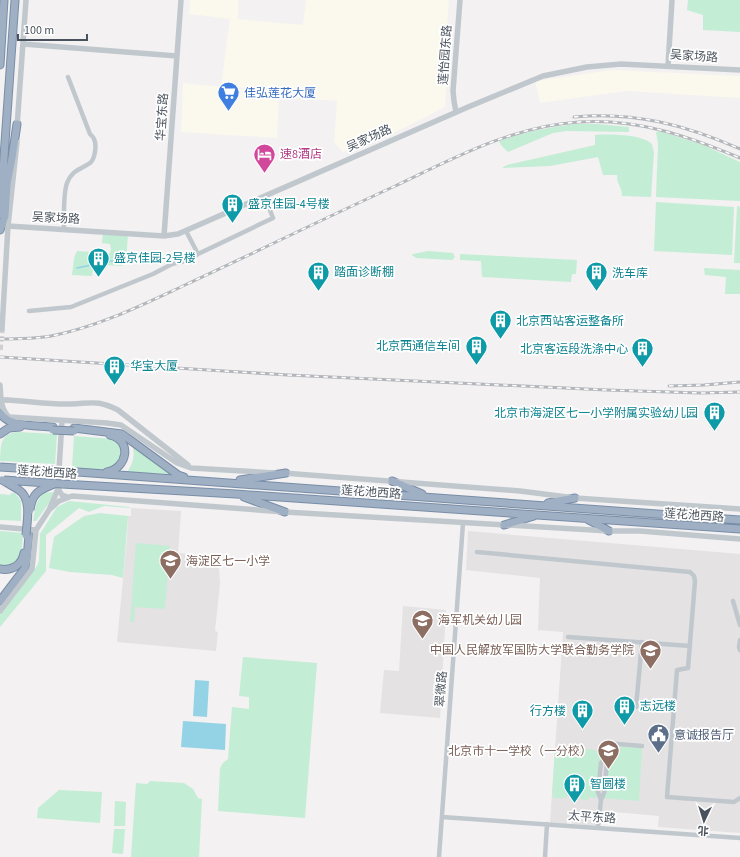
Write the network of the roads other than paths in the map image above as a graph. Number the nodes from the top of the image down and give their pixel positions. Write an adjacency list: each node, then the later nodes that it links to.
1 (4, 0): 9 (highway)
2 (15, 0): 16 (highway)
3 (26, 0): 7 (street)
4 (181, 0): 8 (street, 华宝东路)
5 (460, 0): 13 (street, 莲怡园东路)
6 (672, 0): 10 (street)
7 (23, 44): 8 (street); 14 (street)
8 (177, 56): 21 (street, 华宝东路)
9 (0, 65)
10 (668, 66): 11 (street, 吴家场路); 13 (street, 吴家场路)
11 (740, 70)
12 (68, 77): 19 (street)
13 (456, 112): 20 (street, 吴家场路)
14 (17, 124): 17 (street); 18 (highway)
15 (270, 210): 22 (street)
16 (0, 214)
17 (8, 226): 19 (street, 吴家场路); 24 (street)
18 (0, 230)
19 (64, 230): 21 (street, 吴家场路)
20 (186, 231): 21 (street, 吴家场路); 22 (street)
21 (164, 236)
22 (198, 254): 23 (street)
23 (29, 311)
24 (2, 329)
25 (0, 385): 28 (street, 莲花池西路)
26 (0, 400): 33 (street, bridge)
27 (0, 413): 29 (highway)
28 (62, 421): 33 (street, 莲花池西路); 40 (street)
29 (53, 428): 30 (highway, bridge); 31 (highway)
30 (74, 429): 35 (highway); 37 (highway)
31 (0, 434)
32 (0, 467): 35 (highway, 莲花池西路, bridge)
33 (191, 468): 34 (street, 莲花池西路)
34 (286, 473): 38 (street, 莲花池西路); 39 (highway)
35 (99, 474): 37 (highway, 莲花池西路)
36 (1, 480): 40 (highway, 莲花池西路, bridge); 58 (highway, bridge)
37 (192, 480): 39 (highway, 莲花池西路)
38 (392, 481): 43 (highway); 44 (street, 莲花池西路)
39 (226, 482): 43 (highway, 莲花池西路)
40 (58, 486): 41 (highway, 莲花池西路); 42 (street); 47 (street); 58 (highway, bridge)
41 (236, 494): 48 (highway); 49 (highway, 莲花池西路)
42 (68, 497): 47 (street, 莲花池西路); 48 (street, 莲花池西路)
43 (427, 497): 45 (highway, 莲花池西路)
44 (575, 498): 45 (highway); 46 (street, 莲花池西路)
45 (540, 505): 51 (highway, 莲花池西路)
46 (740, 509)
47 (49, 510): 56 (street)
48 (286, 512): 52 (street, 莲花池西路)
49 (539, 515): 50 (highway, 莲花池西路); 53 (highway)
50 (585, 518): 55 (highway, 莲花池西路); 57 (highway)
51 (740, 520)
52 (463, 523): 53 (street, 莲花池西路); 74 (street, 翠微路)
53 (504, 525): 57 (street, 莲花池西路)
54 (0, 527): 56 (street)
55 (740, 529)
56 (36, 530): 64 (street)
57 (609, 531): 59 (street, 莲花池西路)
58 (27, 535): 61 (highway); 62 (highway)
59 (740, 539)
60 (477, 552): 69 (street)
61 (0, 569)
62 (0, 601)
63 (733, 601): 65 (street)
64 (0, 611)
65 (739, 622)
66 (568, 637): 68 (street)
67 (740, 640): 70 (street)
68 (642, 642): 69 (street); 71 (street)
69 (690, 646): 73 (street)
70 (740, 650)
71 (636, 707)
72 (642, 746): 76 (street)
73 (740, 798)
74 (442, 817): 75 (street, 太平东路); 78 (street, 翠微路)
75 (547, 824): 76 (street, 太平东路); 79 (street)
76 (598, 827): 77 (street, 太平东路)
77 (740, 838)
78 (439, 857)
79 (545, 857)

